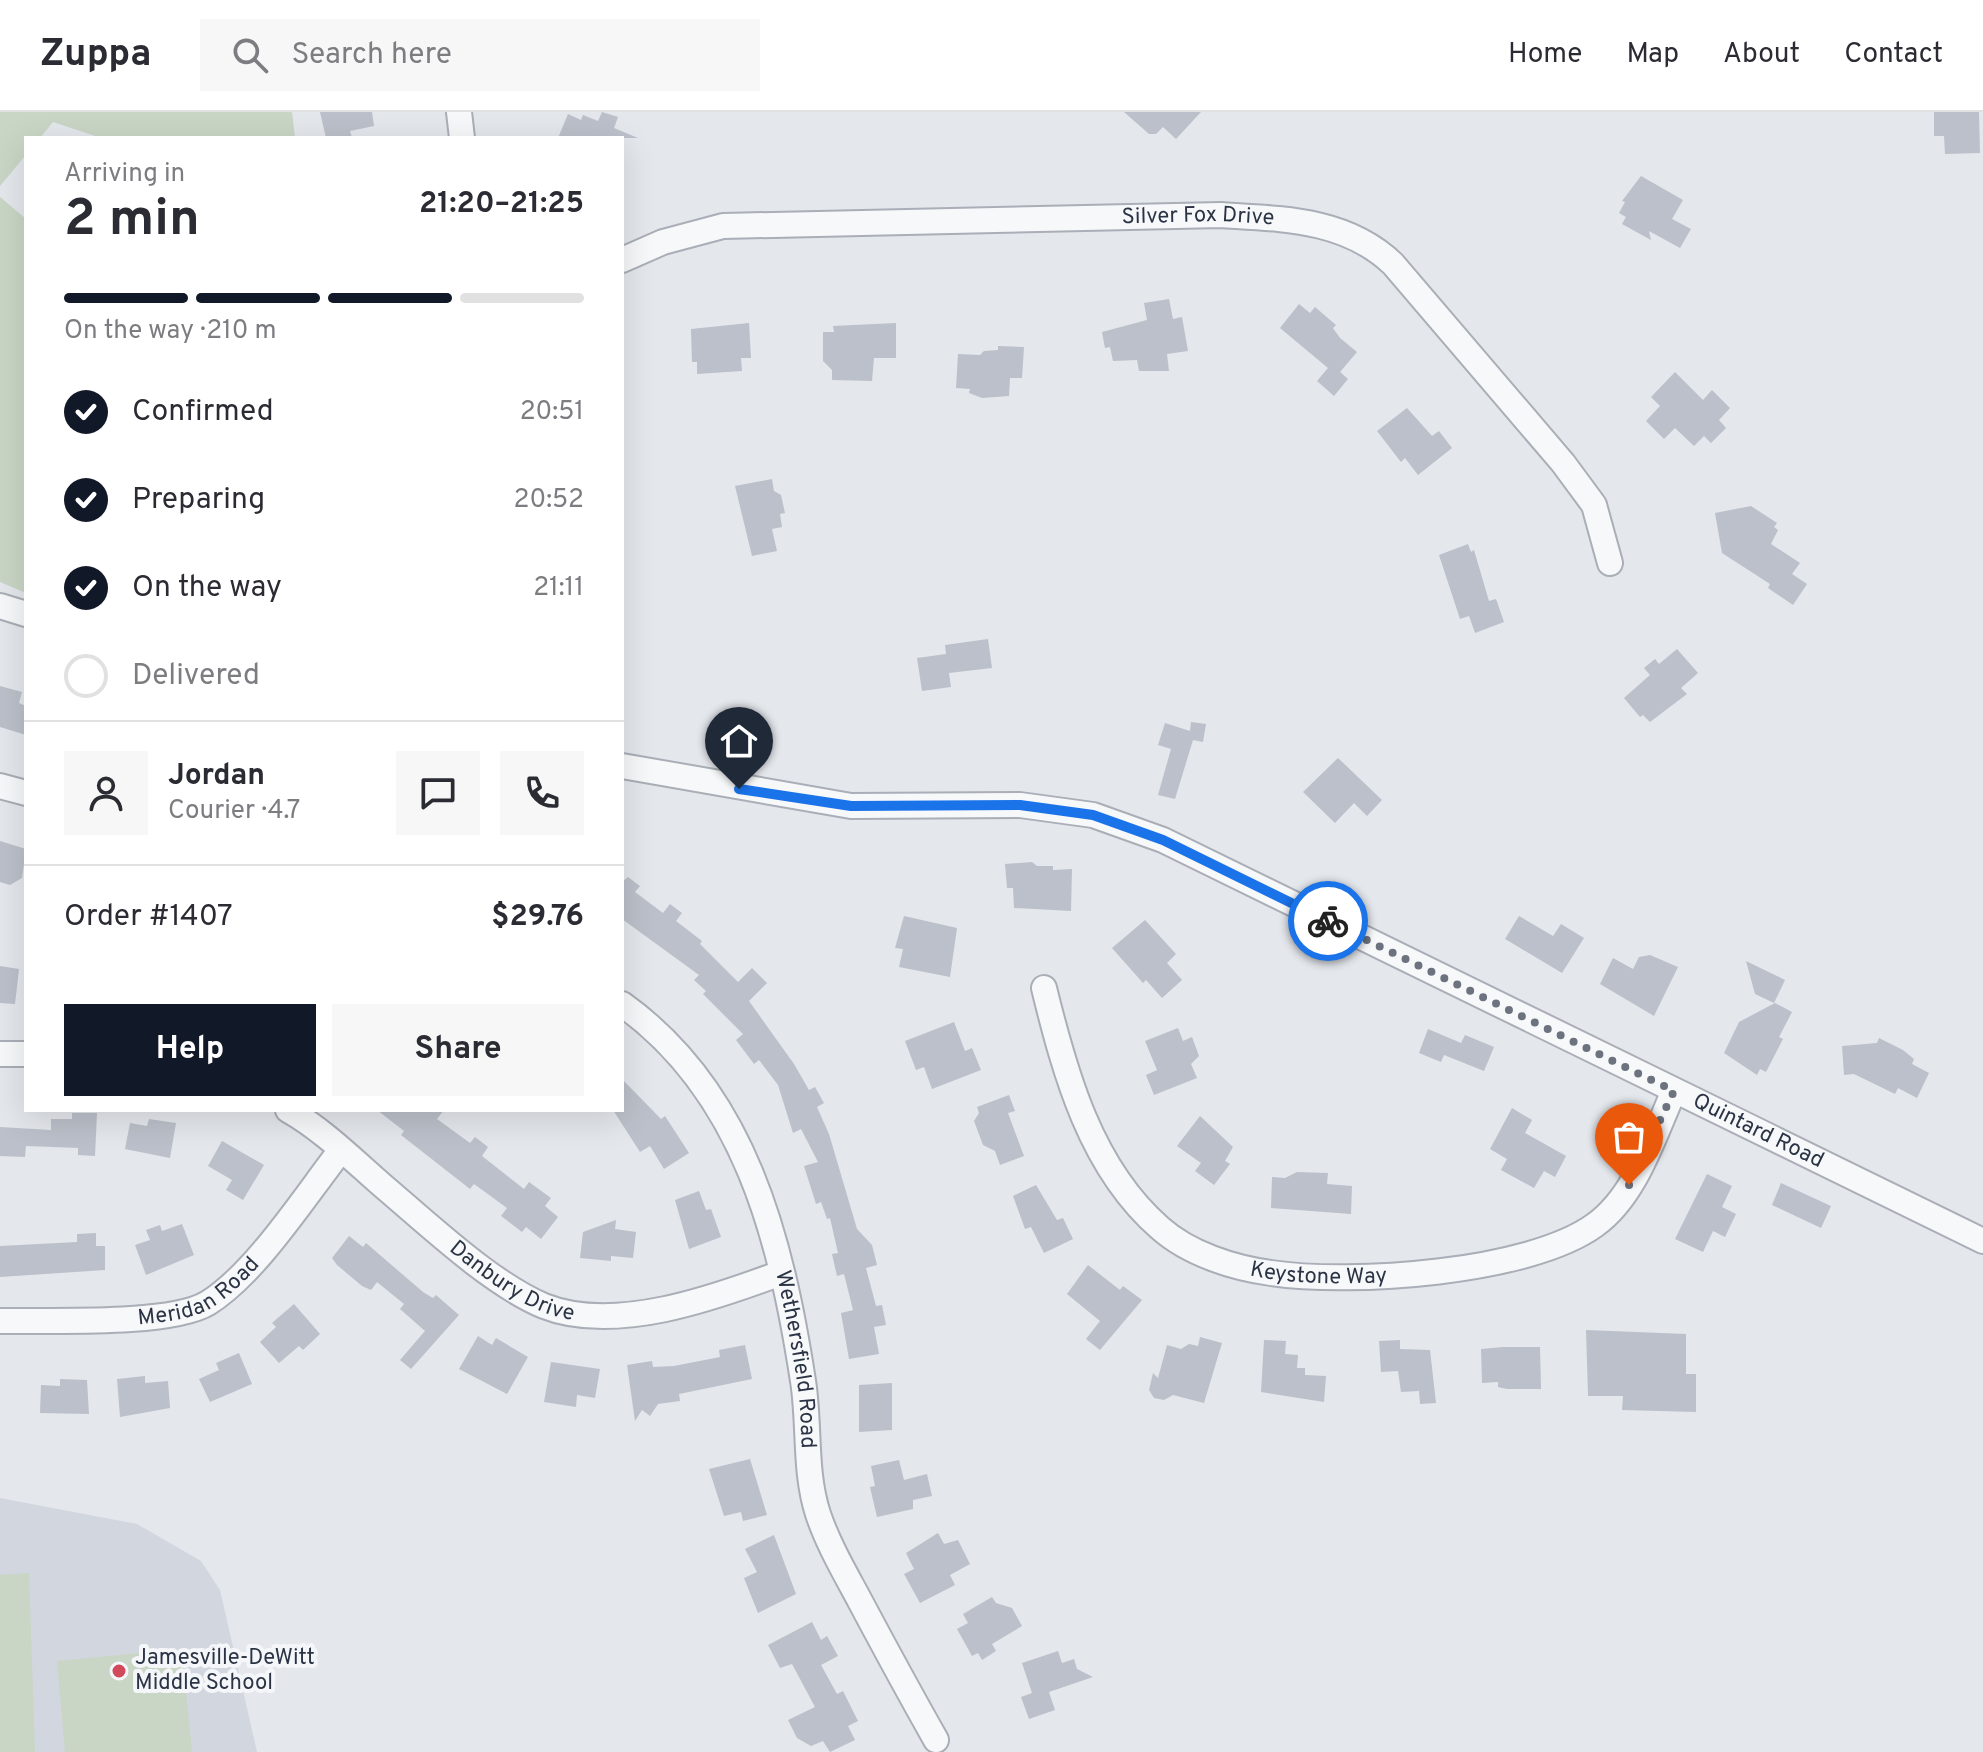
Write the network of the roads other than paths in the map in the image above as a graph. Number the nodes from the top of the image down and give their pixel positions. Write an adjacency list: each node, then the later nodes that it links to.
1 (459, 112): 2 (street)
2 (462, 136)
3 (624, 259): 4 (street, Silver Fox Drive)
4 (1610, 563)
5 (0, 606): 6 (street)
6 (24, 613)
7 (624, 766): 14 (street, Quintard Road)
8 (0, 786): 9 (street)
9 (24, 792)
10 (1044, 988): 14 (street, Keystone Way)
11 (624, 1006): 18 (street, Wethersfield Road)
12 (0, 1054): 13 (street)
13 (24, 1054)
14 (1674, 1091): 17 (street, Quintard Road)
15 (291, 1112): 16 (street, Danbury Drive)
16 (341, 1150): 18 (street, Danbury Drive); 19 (street, Meridan Road)
17 (1983, 1241)
18 (781, 1273): 20 (street, Wethersfield Road)
19 (0, 1321)
20 (936, 1740)

